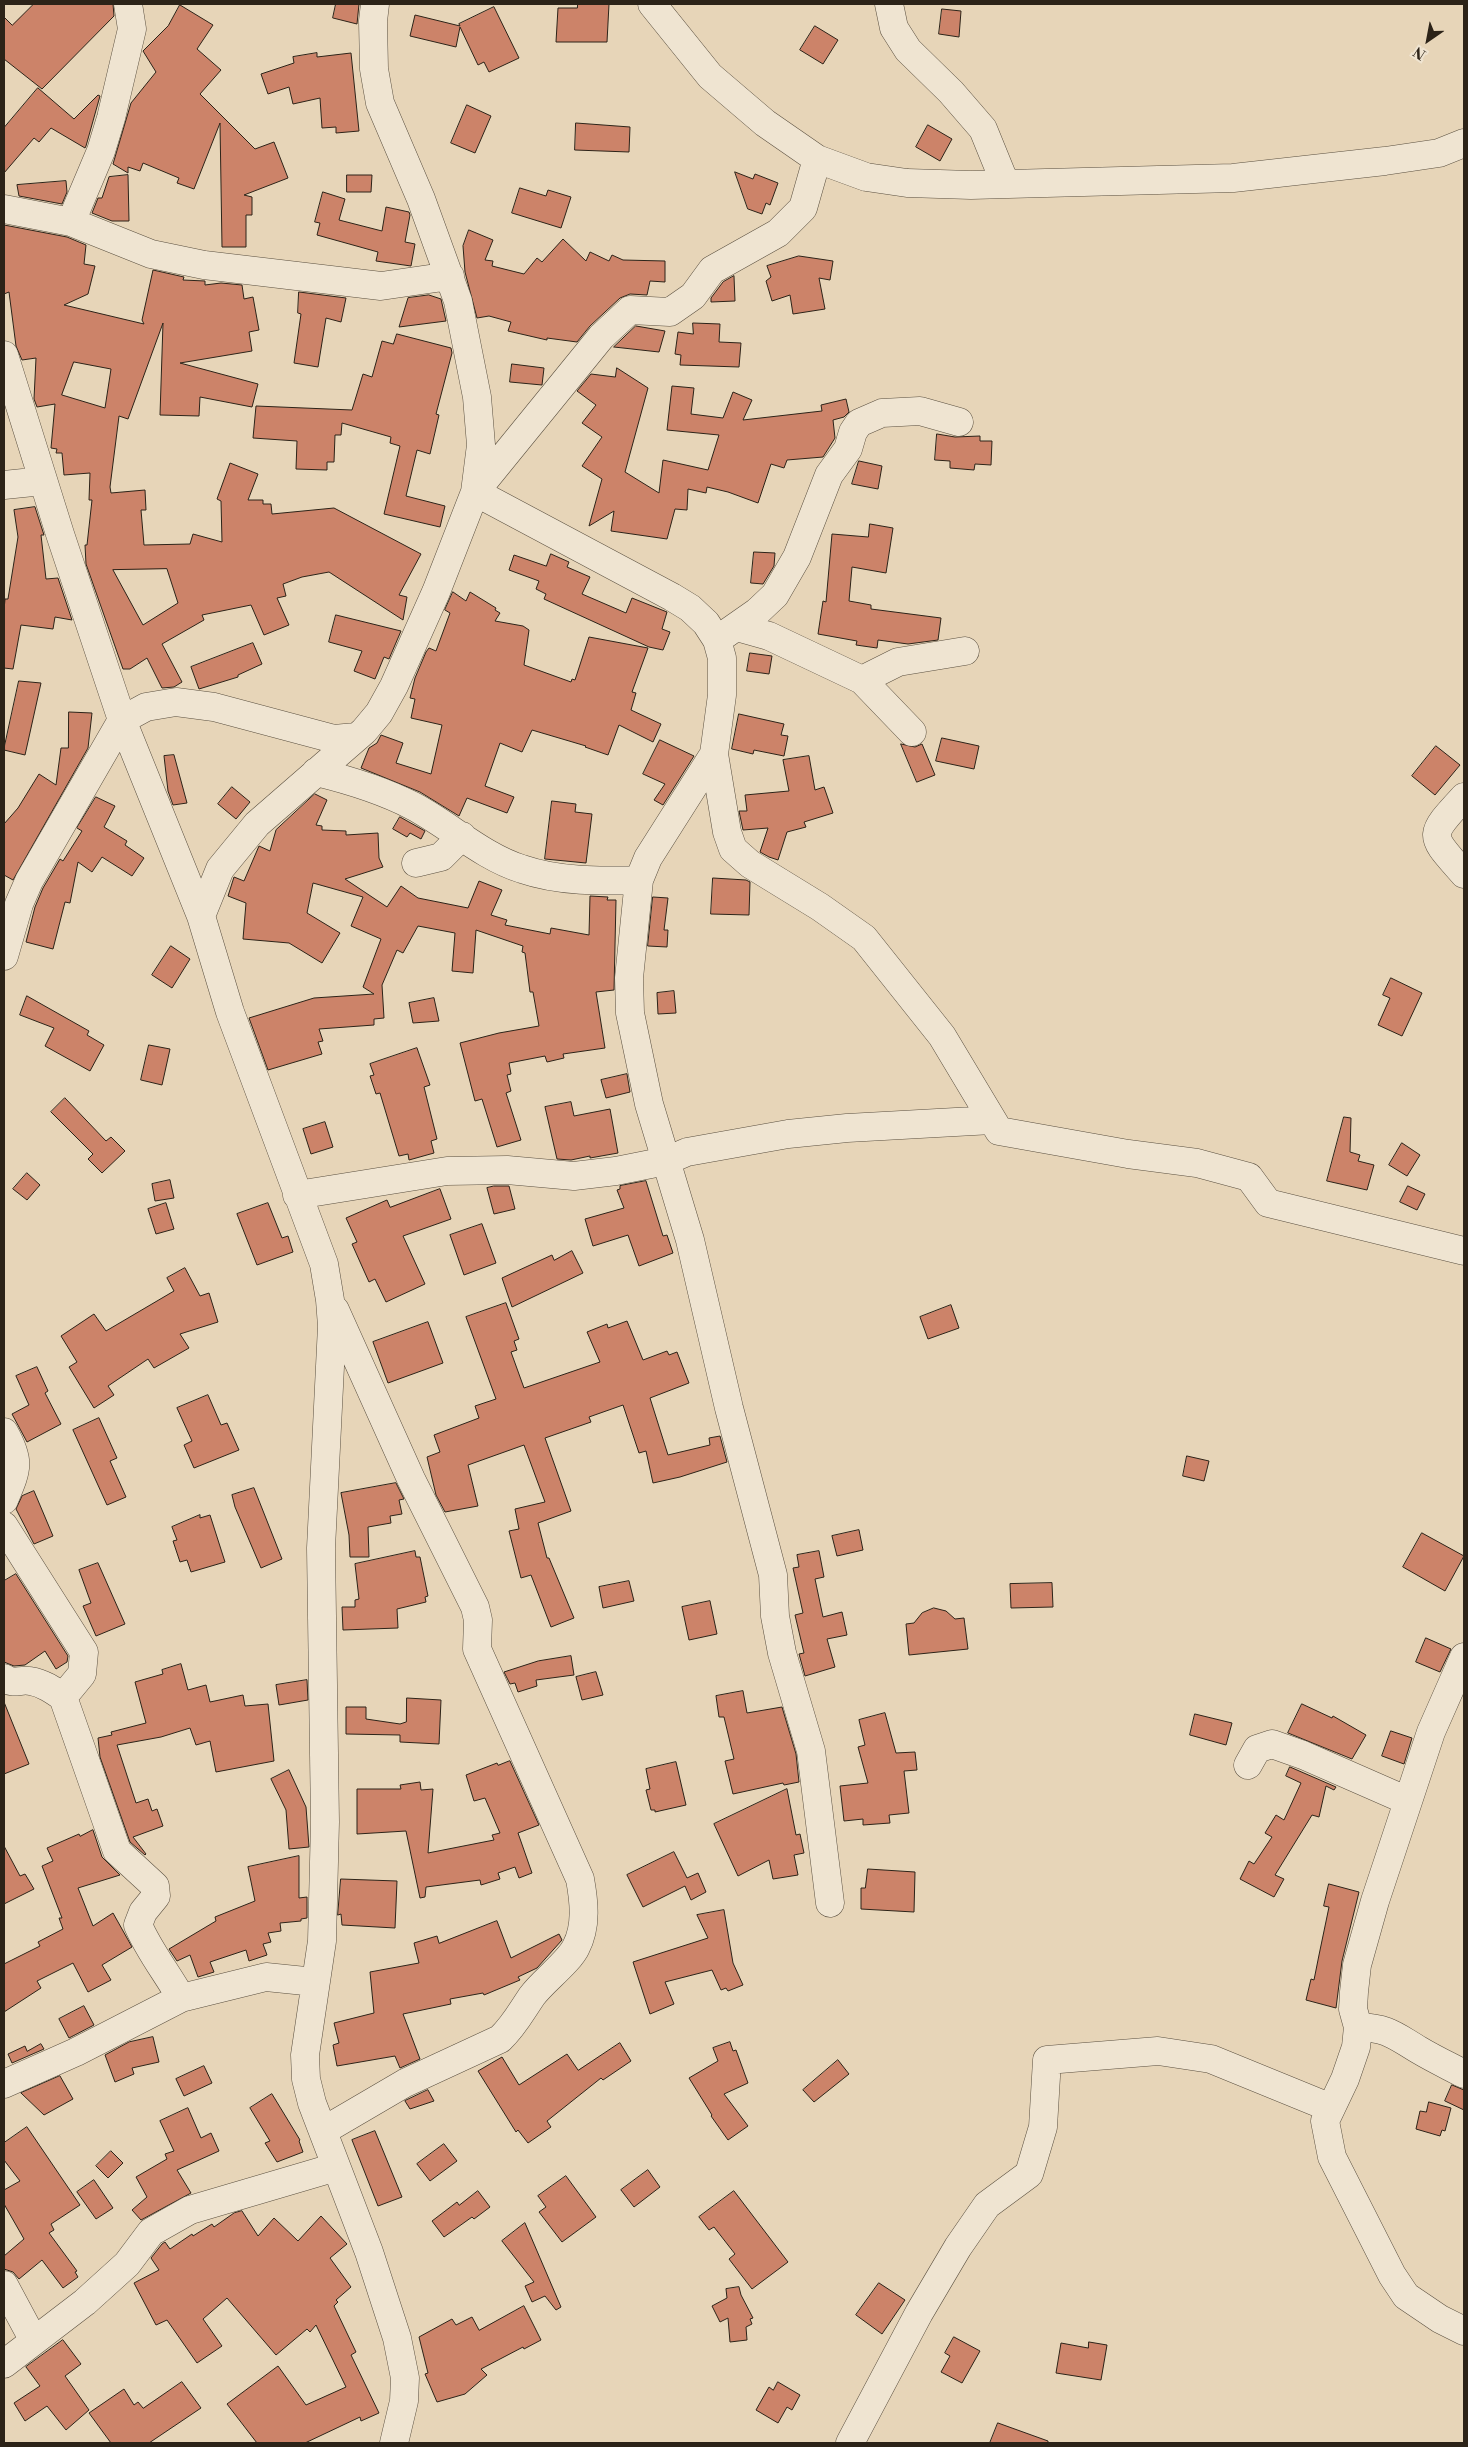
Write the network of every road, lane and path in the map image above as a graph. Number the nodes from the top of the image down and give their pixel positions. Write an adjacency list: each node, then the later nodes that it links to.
1 (128, 4): 9 (street)
2 (375, 4): 10 (street)
3 (652, 4): 6 (street)
4 (889, 4): 7 (street)
5 (1464, 143): 7 (street)
6 (817, 159): 7 (street); 15 (street)
7 (1005, 183)
8 (4, 210): 9 (street)
9 (71, 222): 10 (street)
10 (450, 276): 15 (street)
11 (4, 356): 13 (street)
12 (959, 422): 16 (street)
13 (43, 481): 14 (street); 19 (street)
14 (4, 484)
15 (475, 492): 16 (street); 21 (street)
16 (727, 633): 18 (street); 22 (street)
17 (965, 651): 18 (street)
18 (862, 680): 20 (street)
19 (122, 720): 21 (street); 29 (street); 30 (street)
20 (912, 732)
21 (356, 737): 23 (street)
22 (714, 754): 28 (street); 31 (street)
23 (316, 772): 25 (street); 29 (street)
24 (1464, 798): 27 (street)
25 (462, 836): 26 (street); 28 (street)
26 (416, 863)
27 (1464, 874)
28 (639, 880): 32 (street)
29 (201, 916): 33 (street)
30 (4, 956)
31 (992, 1120): 32 (street); 34 (street)
32 (666, 1161): 33 (street); 44 (street)
33 (297, 1195): 35 (street)
34 (1464, 1251)
35 (330, 1300): 45 (street); 51 (street)
36 (4, 1432): 37 (street)
37 (4, 1500)
38 (4, 1526): 41 (street)
39 (1464, 1657): 43 (street)
40 (4, 1678): 41 (street)
41 (63, 1697): 46 (street)
42 (1248, 1765): 43 (street)
43 (1408, 1801): 47 (street)
44 (830, 1903)
45 (315, 1982): 46 (street); 51 (street)
46 (181, 1998): 49 (street)
47 (1358, 2027): 48 (street); 50 (street)
48 (1464, 2074)
49 (4, 2084)
50 (1331, 2108): 54 (street); 58 (street)
51 (323, 2131): 52 (street)
52 (336, 2167): 55 (street); 57 (street)
53 (4, 2285): 55 (street)
54 (1464, 2331)
55 (34, 2341): 56 (street)
56 (4, 2364)
57 (394, 2443)
58 (850, 2443)

